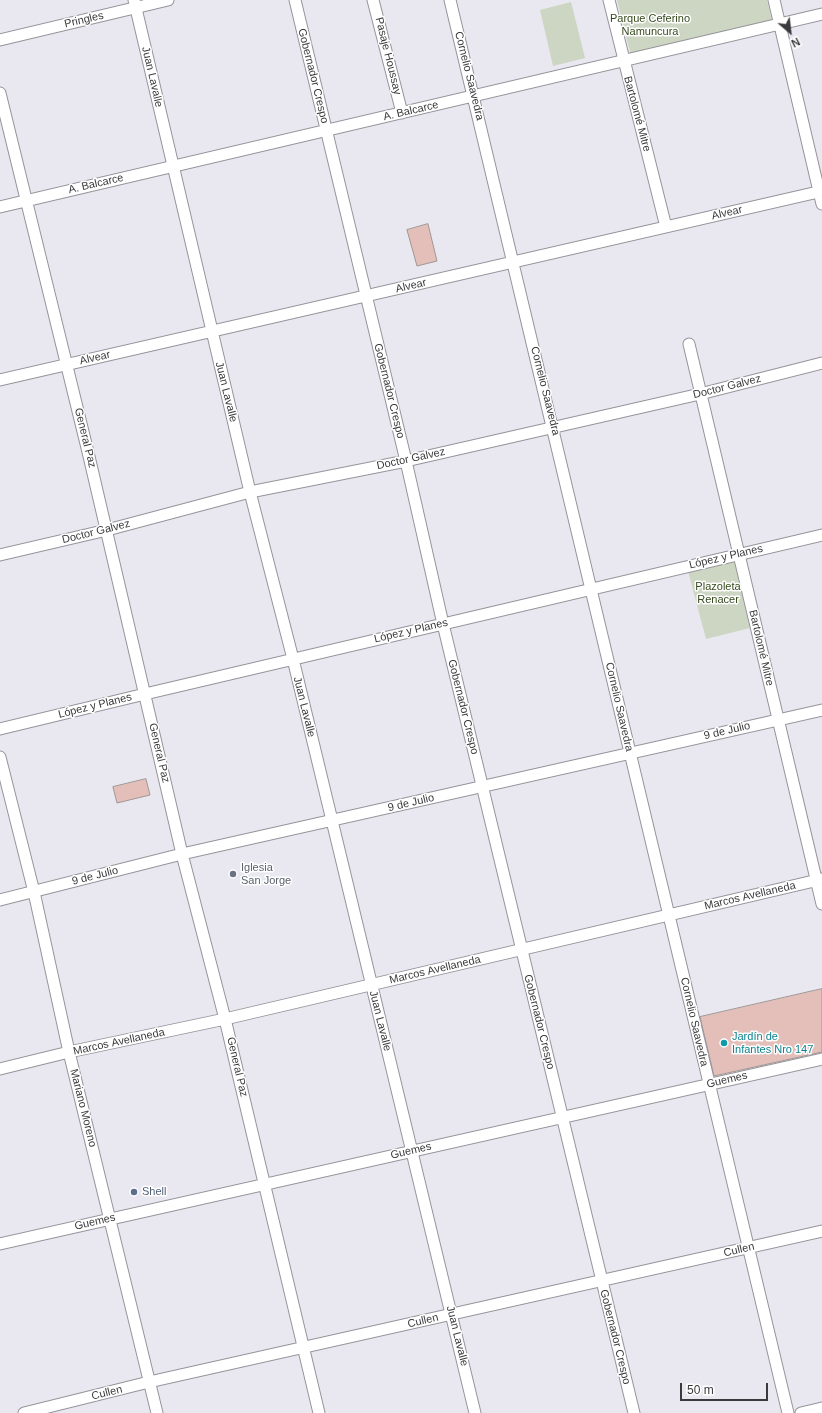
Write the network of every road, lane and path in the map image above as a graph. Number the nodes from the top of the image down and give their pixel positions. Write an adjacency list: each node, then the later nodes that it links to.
1 (168, 0): 7 (street, Pringles)
2 (295, 0): 15 (street, Gobernador Crespo)
3 (374, 0): 14 (street, Pasaje Houssay)
4 (450, 0): 13 (street, Cornelio Saavedra)
5 (609, 0): 11 (street, Bartolomé Mitre)
6 (774, 0): 9 (street)
7 (134, 4): 10 (street, Pringles); 16 (street, Juan Lavalle)
8 (822, 14): 9 (street, A. Balcarce)
9 (779, 24): 11 (street, A. Balcarce); 17 (street)
10 (0, 40)
11 (624, 61): 13 (street, A. Balcarce); 21 (street, Bartolomé Mitre)
12 (0, 93): 18 (street, General Paz)
13 (474, 96): 14 (street, A. Balcarce); 22 (street, Cornelio Saavedra)
14 (402, 113): 15 (street, A. Balcarce)
15 (326, 130): 16 (street, A. Balcarce); 23 (street, Gobernador Crespo)
16 (173, 166): 18 (street, A. Balcarce); 24 (street, Juan Lavalle)
17 (821, 192): 19 (street); 21 (street, Alvear)
18 (27, 200): 20 (street, A. Balcarce); 27 (street, General Paz)
19 (822, 204)
20 (0, 207)
21 (666, 227): 22 (street, Alvear)
22 (514, 262): 23 (street, Alvear); 30 (street, Cornelio Saavedra)
23 (366, 296): 24 (street, Alvear); 31 (street, Gobernador Crespo)
24 (212, 332): 27 (street, Alvear); 32 (street, Juan Lavalle)
25 (689, 344): 29 (street, Bartolomé Mitre)
26 (822, 363): 29 (street, Doctor Galvez)
27 (66, 364): 28 (street, Alvear); 33 (street, General Paz)
28 (0, 380)
29 (700, 394): 30 (street, Doctor Galvez); 36 (street, Bartolomé Mitre)
30 (553, 427): 31 (street, Doctor Galvez); 37 (street, Cornelio Saavedra)
31 (406, 461): 32 (street, Doctor Galvez); 38 (street, Gobernador Crespo)
32 (250, 492): 33 (street, Doctor Galvez); 39 (street, Juan Lavalle)
33 (107, 530): 35 (street, Doctor Galvez); 40 (street, General Paz)
34 (822, 536): 36 (street, López y Planes)
35 (0, 554)
36 (739, 554): 37 (street, López y Planes); 42 (street, Bartolomé Mitre)
37 (592, 589): 38 (street, López y Planes); 44 (street, Cornelio Saavedra)
38 (443, 624): 39 (street, López y Planes); 46 (street, Gobernador Crespo)
39 (293, 659): 40 (street, López y Planes); 47 (street, Juan Lavalle)
40 (145, 694): 43 (street, López y Planes); 48 (street, General Paz)
41 (822, 710): 42 (street, 9 de Julio)
42 (778, 720): 44 (street, 9 de Julio); 49 (street, Bartolomé Mitre)
43 (0, 729)
44 (630, 753): 46 (street, 9 de Julio); 53 (street, Cornelio Saavedra)
45 (0, 757): 50 (street, Mariano Moreno)
46 (482, 786): 47 (street, 9 de Julio); 54 (street, Gobernador Crespo)
47 (332, 820): 48 (street, 9 de Julio); 55 (street, Juan Lavalle)
48 (182, 854): 50 (street, 9 de Julio); 56 (street, General Paz)
49 (819, 880): 52 (street, Bartolomé Mitre); 53 (street, Marcos Avellaneda)
50 (34, 892): 51 (street, 9 de Julio); 57 (street, Mariano Moreno)
51 (0, 900)
52 (822, 904)
53 (669, 915): 54 (street, Marcos Avellaneda); 60 (street, Cornelio Saavedra)
54 (522, 950): 55 (street, Marcos Avellaneda); 61 (street, Gobernador Crespo)
55 (372, 984): 56 (street, Marcos Avellaneda); 62 (street, Juan Lavalle)
56 (225, 1019): 57 (street, Marcos Avellaneda); 63 (street, General Paz)
57 (70, 1052): 59 (street, Marcos Avellaneda); 64 (street, Mariano Moreno)
58 (822, 1059): 60 (street, Guemes)
59 (0, 1069)
60 (709, 1084): 61 (street, Guemes); 67 (street, Cornelio Saavedra)
61 (562, 1117): 62 (street, Guemes); 68 (street, Gobernador Crespo)
62 (412, 1150): 63 (street, Guemes); 69 (street, Juan Lavalle)
63 (264, 1184): 64 (street, Guemes); 70 (street, General Paz)
64 (110, 1219): 66 (street, Guemes); 71 (street, Mariano Moreno)
65 (822, 1231): 67 (street, Cullen)
66 (0, 1244)
67 (748, 1248): 68 (street, Cullen); 78 (street, Cornelio Saavedra)
68 (602, 1280): 69 (street, Cullen); 77 (street, Gobernador Crespo)
69 (451, 1314): 70 (street, Cullen); 76 (street, Juan Lavalle)
70 (303, 1348): 71 (street, Cullen); 75 (street, General Paz)
71 (149, 1382): 73 (street, Cullen); 74 (street, Mariano Moreno)
72 (822, 1408): 79 (street)
73 (24, 1413)
74 (157, 1413)
75 (319, 1413)
76 (475, 1413)
77 (634, 1413)
78 (788, 1413)
79 (801, 1413)

